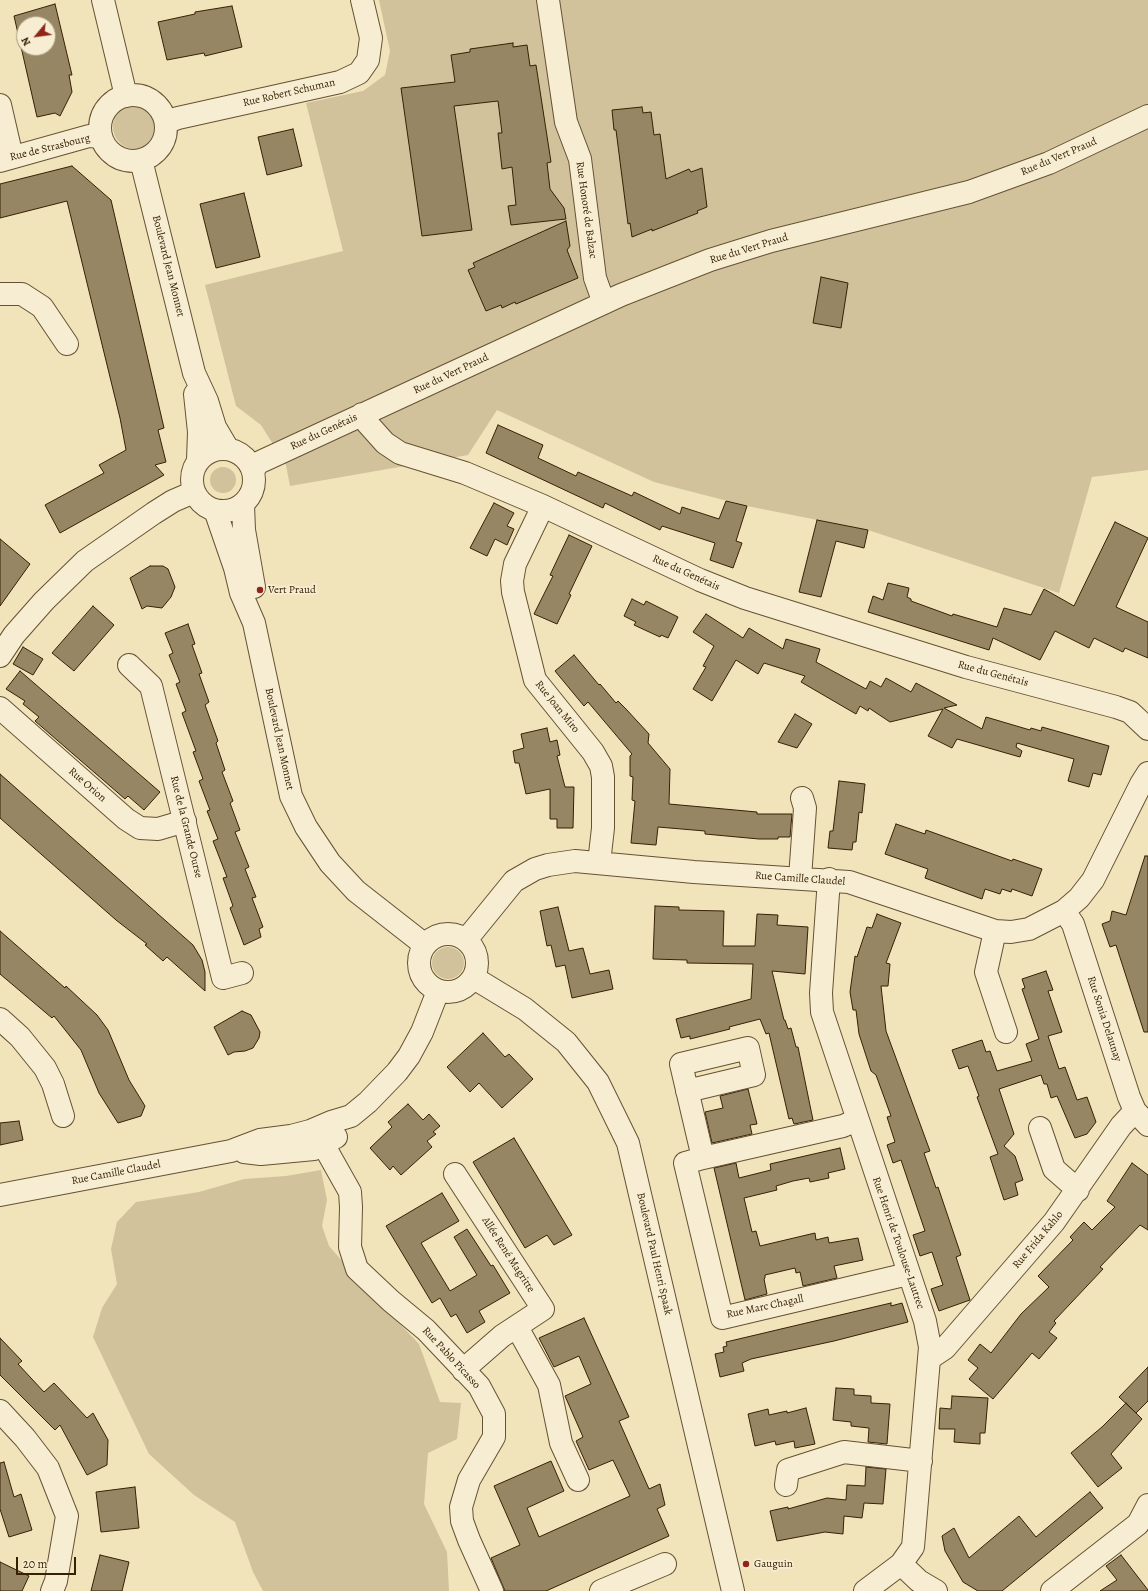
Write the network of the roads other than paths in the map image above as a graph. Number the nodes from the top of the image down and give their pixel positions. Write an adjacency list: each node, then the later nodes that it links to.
1 (103, 0): 4 (street)
2 (362, 0): 7 (street, Rue Robert Schuman)
3 (548, 0): 12 (street, Rue Honoré de Balzac)
4 (126, 96): 7 (street); 8 (street)
5 (0, 105): 9 (street)
6 (1148, 116): 12 (street, Rue du Vert Praud)
7 (166, 122): 10 (street)
8 (101, 137): 9 (street, Rue de Strasbourg); 10 (street)
9 (6, 159)
10 (141, 160): 14 (street, Boulevard Jean Monnet)
11 (0, 294): 13 (street)
12 (604, 303): 15 (street, Rue du Vert Praud)
13 (67, 344)
14 (194, 373): 16 (street, Boulevard Jean Monnet); 17 (street, Boulevard Jean Monnet)
15 (362, 414): 18 (street, Rue du Genétais); 21 (street, Rue du Genétais)
16 (228, 449): 17 (street); 18 (street)
17 (198, 460): 19 (street)
18 (253, 471): 20 (street)
19 (194, 492): 22 (street); 24 (street)
20 (243, 505): 22 (street); 23 (street, Boulevard Jean Monnet)
21 (543, 506): 28 (street, Rue du Genétais); 32 (street, Rue Joan Miro)
22 (215, 510): 23 (street, Boulevard Jean Monnet)
23 (254, 623): 38 (street, Boulevard Jean Monnet)
24 (7, 630): 25 (street)
25 (0, 656)
26 (129, 665): 31 (street, Rue de la Grande Ourse)
27 (0, 708): 31 (street, Rue Orion)
28 (1148, 729)
29 (1148, 773): 35 (street, Rue Camille Claudel)
30 (802, 798): 33 (street)
31 (185, 821): 39 (street, Rue de la Grande Ourse)
32 (600, 863): 33 (street, Rue Camille Claudel); 37 (street, Rue Camille Claudel)
33 (800, 878): 34 (street, Rue Camille Claudel)
34 (829, 879): 36 (street, Rue Camille Claudel); 48 (street, Rue Henri de Toulouse-Lautrec)
35 (1064, 911): 36 (street, Rue Camille Claudel); 47 (street, Rue Sonia Delaunay)
36 (995, 931): 43 (street)
37 (466, 940): 38 (street); 40 (street)
38 (425, 945): 41 (street)
39 (242, 973)
40 (474, 978): 41 (street); 70 (street, Boulevard Paul Henri Spaak)
41 (438, 991): 46 (street, Rue Camille Claudel)
42 (0, 1019): 45 (street)
43 (1006, 1032)
44 (687, 1091): 52 (street)
45 (63, 1116)
46 (351, 1116): 50 (street, Rue Camille Claudel); 51 (street, Rue Camille Claudel)
47 (1142, 1118): 54 (street, Rue Frida Kahlo)
48 (857, 1120): 52 (street, Rue Marc Chagall); 56 (street, Rue Henri de Toulouse-Lautrec)
49 (1040, 1128): 54 (street)
50 (323, 1144): 51 (street, Rue Camille Claudel); 59 (street, Rue Pablo Picasso)
51 (231, 1151): 55 (street, Rue Camille Claudel)
52 (703, 1158): 56 (street, Rue Marc Chagall)
53 (455, 1174): 57 (street, Allée René Magritte)
54 (1078, 1190): 58 (street, Rue Frida Kahlo)
55 (0, 1196)
56 (908, 1274): 58 (street, Rue Henri de Toulouse-Lautrec)
57 (516, 1327): 59 (street, Allée René Magritte); 62 (street)
58 (930, 1358): 61 (street, Rue Henri de Toulouse-Lautrec)
59 (463, 1370): 68 (street, Rue Pablo Picasso)
60 (0, 1411): 67 (street)
61 (921, 1461): 63 (street); 66 (street, Rue Henri de Toulouse-Lautrec)
62 (578, 1480)
63 (786, 1485)
64 (1148, 1505): 73 (street)
65 (665, 1564): 69 (street)
66 (902, 1564): 71 (street, Rue Henri de Toulouse-Lautrec); 72 (street)
67 (52, 1591)
68 (492, 1591)
69 (601, 1591)
70 (733, 1591)
71 (865, 1591)
72 (936, 1591)
73 (1052, 1591)

